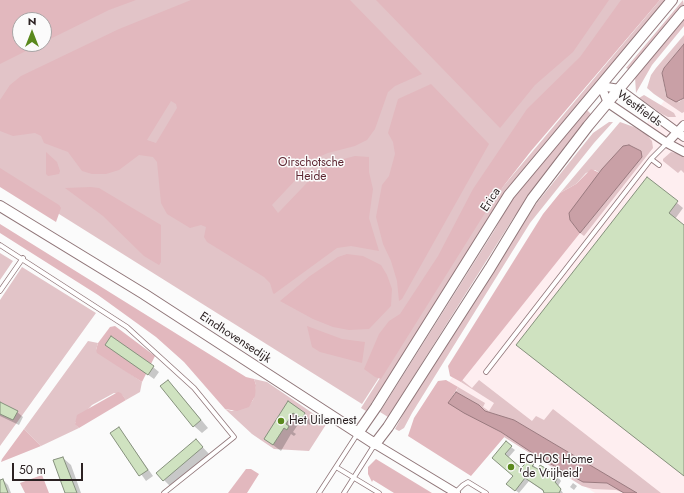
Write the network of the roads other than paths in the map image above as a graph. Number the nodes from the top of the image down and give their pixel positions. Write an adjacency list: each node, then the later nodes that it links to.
1 (672, 0): 3 (street, Erica)
2 (684, 11): 4 (street)
3 (601, 86): 4 (street, Westfields); 5 (street, Westfields); 17 (street, Erica)
4 (619, 89): 5 (street); 7 (street, Westfields)
5 (608, 103): 8 (street, Westfields); 18 (street)
6 (684, 125): 7 (street, Westfields)
7 (681, 135): 8 (street, Westfields)
8 (667, 143): 9 (street, Westfields); 10 (lane)
9 (684, 152)
10 (652, 159): 11 (lane); 16 (lane)
11 (659, 165)
12 (0, 206): 17 (street, Eindhovensedijk)
13 (0, 245): 14 (lane)
14 (23, 258): 15 (lane); 21 (lane)
15 (0, 291)
16 (486, 372)
17 (358, 433): 18 (street, Eindhovensedijk); 19 (lane)
18 (375, 444): 20 (lane); 25 (street, Eindhovensedijk)
19 (336, 467): 20 (lane); 22 (lane)
20 (353, 477): 23 (lane); 24 (lane)
21 (164, 493)
22 (319, 493)
23 (344, 493)
24 (379, 493)
25 (455, 493): 26 (lane, Eindhovensedijk)
26 (486, 493)

